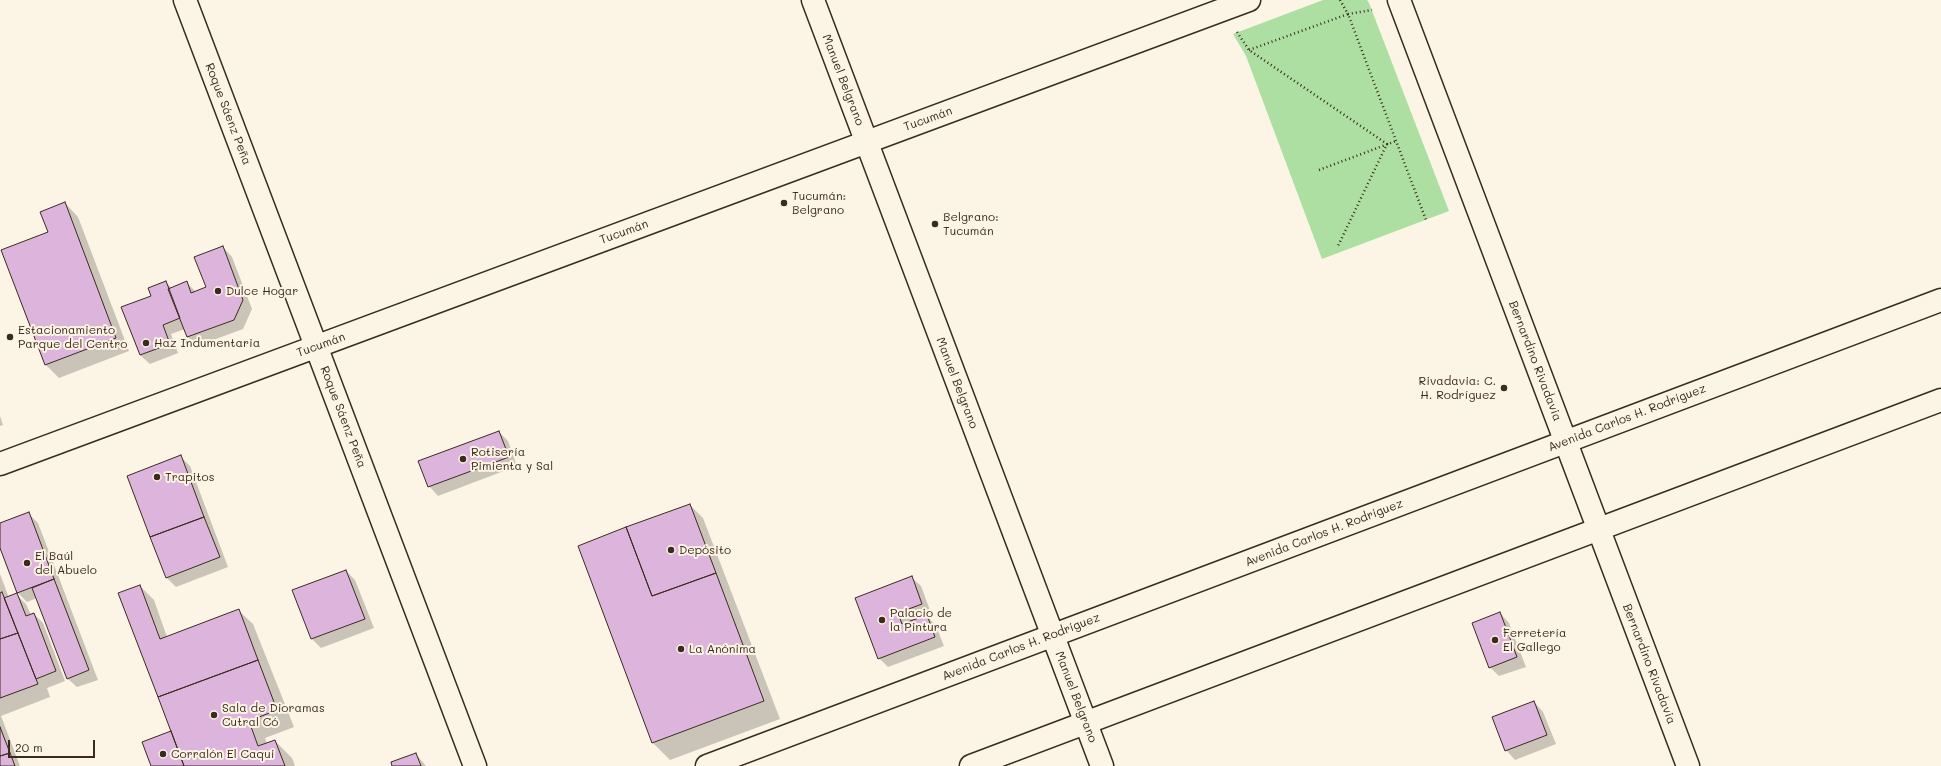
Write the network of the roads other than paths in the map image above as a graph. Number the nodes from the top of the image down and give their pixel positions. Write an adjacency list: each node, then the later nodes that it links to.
1 (185, 0): 7 (street, Roque Sáenz Peña)
2 (813, 0): 5 (street, Manuel Belgrano)
3 (1249, 0): 5 (street, Tucumán)
4 (1399, 0): 9 (street, Bernardino Rivadavia)
5 (867, 142): 7 (street, Tucumán); 12 (street, Manuel Belgrano)
6 (1941, 300): 9 (street, Avenida Carlos H. Rodríguez)
7 (316, 347): 10 (street, Tucumán); 14 (street, Roque Sáenz Peña)
8 (1941, 400): 11 (street)
9 (1565, 442): 11 (street, Bernardino Rivadavia); 12 (street, Avenida Carlos H. Rodríguez)
10 (0, 464)
11 (1599, 530): 13 (street); 18 (street, Bernardino Rivadavia)
12 (1052, 636): 13 (street, Manuel Belgrano); 15 (street, Avenida Carlos H. Rodríguez)
13 (1086, 723): 16 (street); 17 (street, Manuel Belgrano)
14 (475, 766)
15 (706, 766)
16 (971, 766)
17 (1102, 766)
18 (1688, 766)

